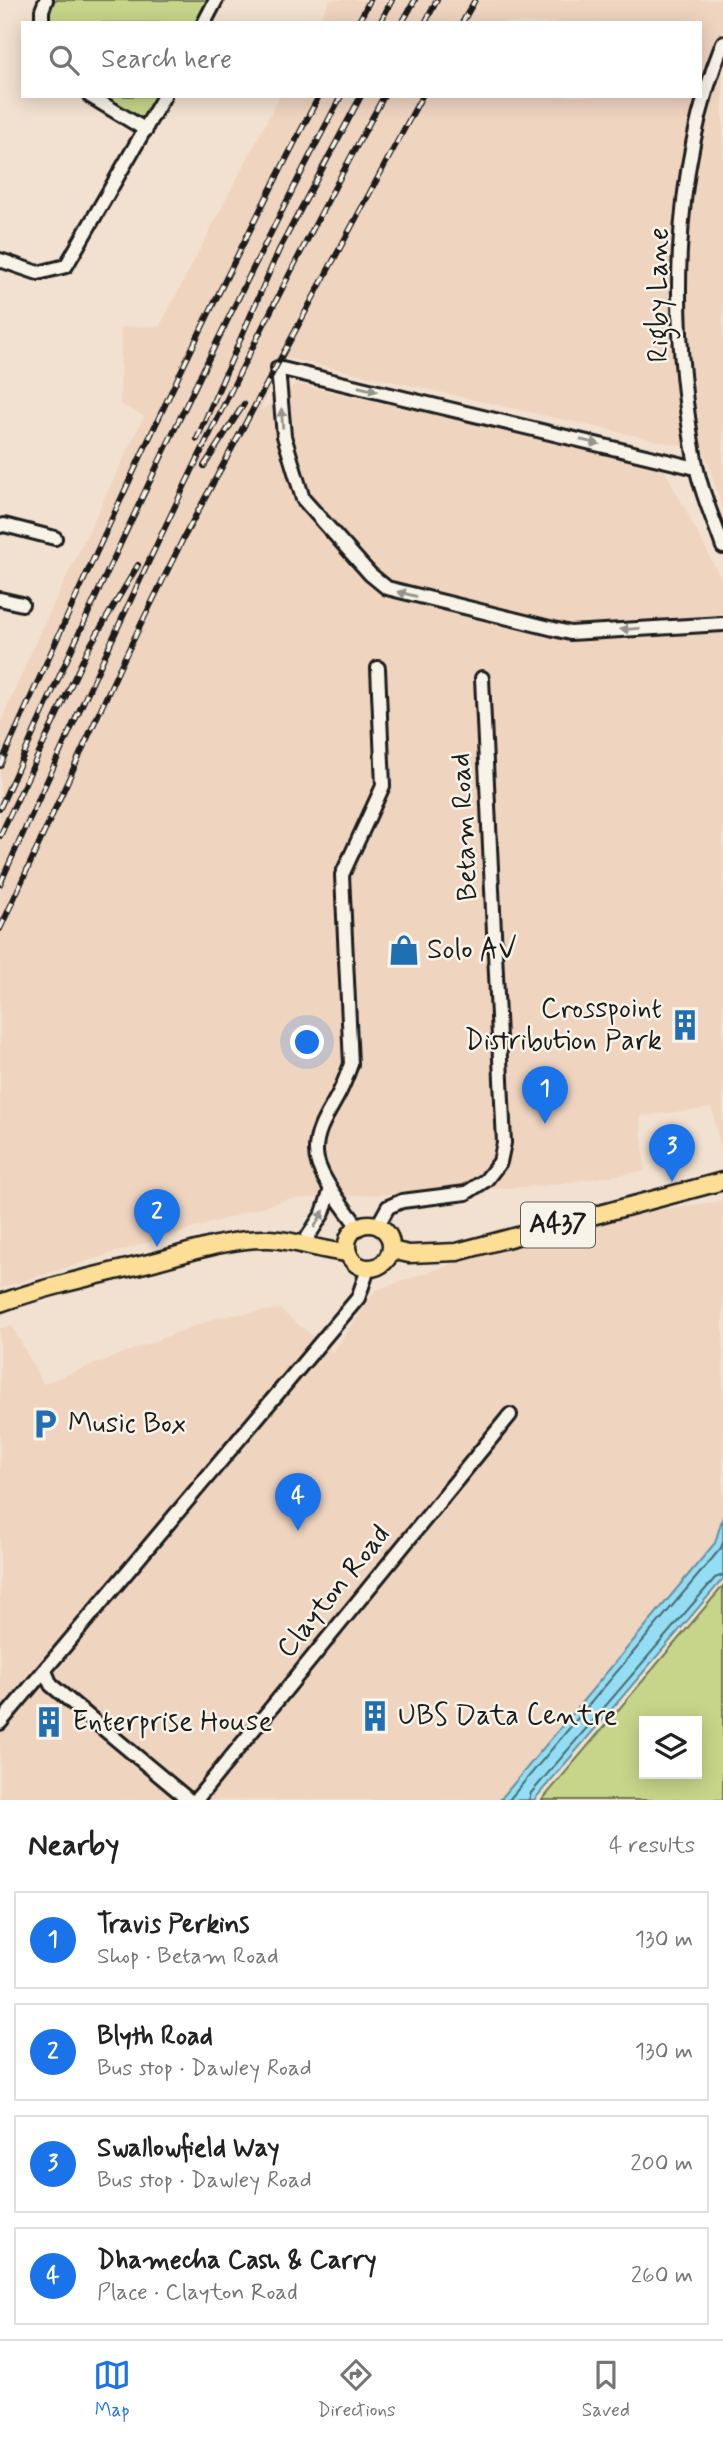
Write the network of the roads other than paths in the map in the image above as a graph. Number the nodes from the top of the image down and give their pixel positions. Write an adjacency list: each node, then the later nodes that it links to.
1 (46, 0): 3 (street)
2 (216, 0): 4 (street)
3 (42, 21)
4 (205, 21)
5 (723, 43): 10 (street, Rigby Lane)
6 (93, 98): 8 (street)
7 (163, 98): 8 (street)
8 (146, 130): 9 (street)
9 (0, 260)
10 (696, 468): 13 (street, Rigby Lane); 16 (street, one-way to 10)
11 (0, 526): 12 (street)
12 (55, 538)
13 (723, 547)
14 (0, 598): 15 (street)
15 (22, 604)
16 (723, 624)
17 (378, 668): 20 (street)
18 (482, 678): 21 (street, Betam Road)
19 (723, 1181): 24 (main road, A437)
20 (331, 1189): 22 (street); 23 (street, one-way to 20)
21 (378, 1225): 22 (main road); 24 (main road)
22 (358, 1227): 25 (main road)
23 (302, 1246): 25 (main road); 27 (main road)
24 (391, 1250): 26 (main road)
25 (348, 1253): 26 (main road)
26 (368, 1269): 29 (street)
27 (0, 1303)
28 (510, 1415): 32 (street, Clayton Road)
29 (45, 1671): 30 (street); 31 (street)
30 (0, 1724)
31 (189, 1800)
32 (196, 1800)

